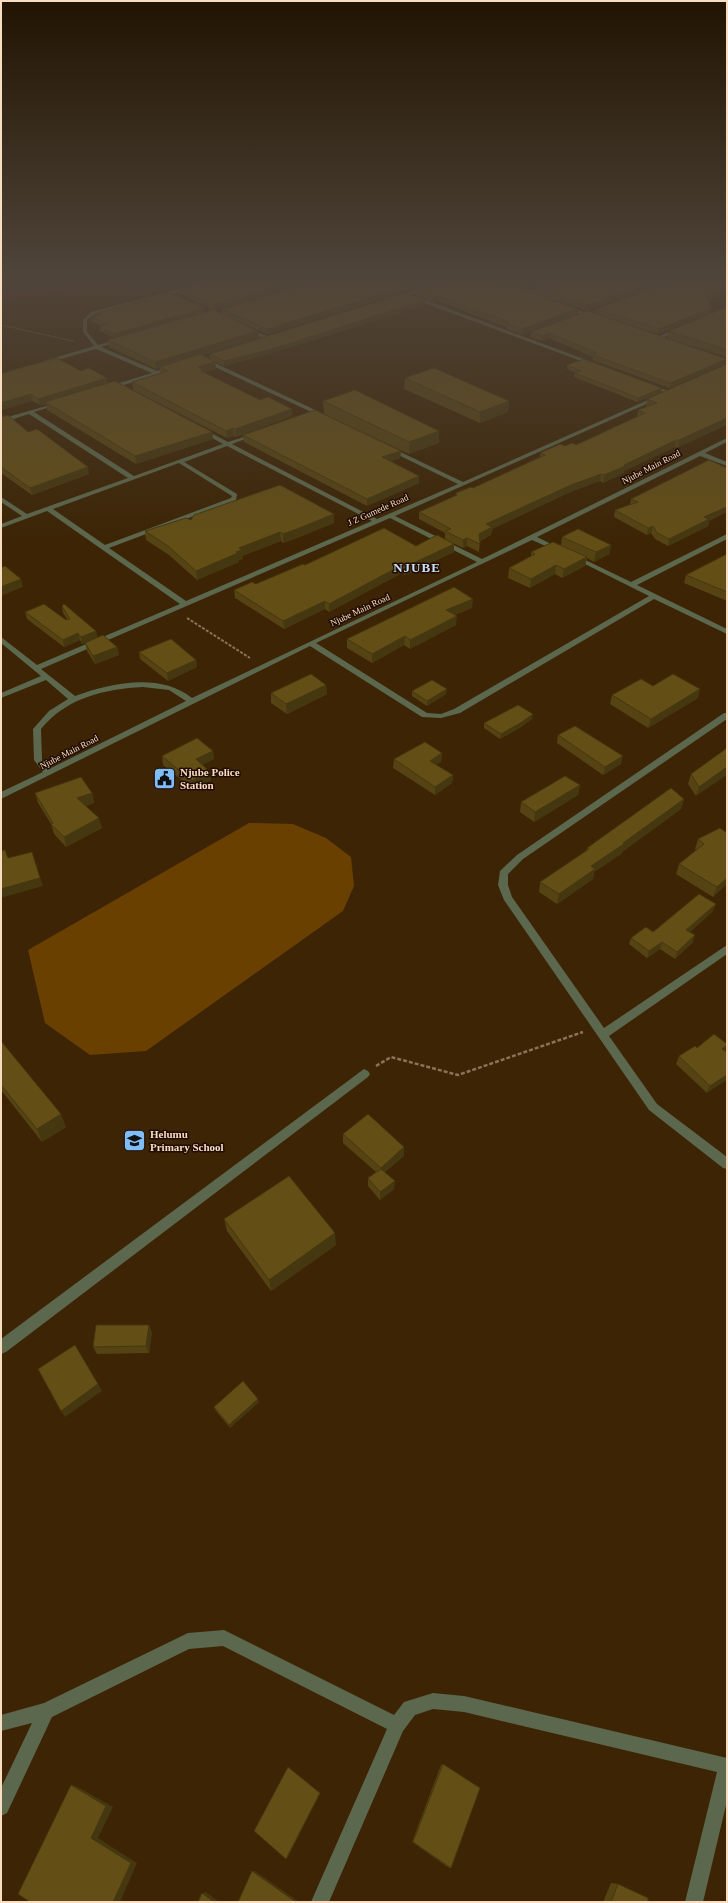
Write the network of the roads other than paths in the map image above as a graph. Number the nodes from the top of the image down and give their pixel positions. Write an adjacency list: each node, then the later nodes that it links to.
1 (142, 367): 6 (street)
2 (176, 367): 6 (street)
3 (219, 367): 15 (street)
4 (600, 367): 5 (street)
5 (603, 368)
6 (156, 373): 8 (street)
7 (640, 381): 12 (street)
8 (117, 385): 9 (street); 11 (street)
9 (124, 389)
10 (677, 389): 12 (street, J Z Gumede Road)
11 (102, 390)
12 (669, 392): 28 (street, J Z Gumede Road)
13 (66, 401): 14 (street)
14 (30, 412): 18 (street); 27 (street)
15 (315, 412): 16 (street); 17 (street)
16 (308, 415)
17 (329, 419)
18 (1, 421)
19 (193, 426): 22 (street)
20 (264, 431): 22 (street)
21 (727, 440): 24 (street, Njube Main Road)
22 (227, 444): 25 (street); 33 (street)
23 (385, 446): 28 (street)
24 (699, 453): 26 (street); 36 (street, Njube Main Road)
25 (179, 461): 27 (street); 37 (street)
26 (727, 464)
27 (133, 478): 30 (street)
28 (462, 483): 31 (street, J Z Gumede Road)
29 (1, 499): 32 (street)
30 (48, 509): 32 (street); 37 (street)
31 (390, 516): 33 (street, J Z Gumede Road); 38 (street)
32 (27, 517): 34 (street)
33 (376, 522): 41 (street, J Z Gumede Road)
34 (1, 526)
35 (727, 536): 39 (street)
36 (532, 537): 38 (street, Njube Main Road); 39 (street)
37 (103, 548): 41 (street)
38 (482, 562): 44 (street, Njube Main Road)
39 (632, 584): 40 (street)
40 (654, 596): 42 (street); 44 (street)
41 (185, 604): 45 (street, J Z Gumede Road)
42 (727, 632)
43 (1, 639): 45 (street)
44 (310, 644): 49 (street, Njube Main Road)
45 (36, 668): 46 (street)
46 (46, 677): 47 (street); 48 (street)
47 (1, 696)
48 (73, 699): 49 (street); 51 (street)
49 (191, 701): 51 (street, Njube Main Road)
50 (727, 715): 54 (street)
51 (48, 773): 52 (street, Njube Main Road)
52 (1, 796)
53 (727, 949): 54 (street)
54 (599, 1031): 56 (street)
55 (364, 1074): 57 (street)
56 (727, 1164)
57 (1, 1347)
58 (46, 1711): 59 (street); 60 (street); 62 (street)
59 (1, 1723)
60 (397, 1725): 61 (street); 63 (street)
61 (727, 1766): 64 (street)
62 (1, 1807)
63 (320, 1902)
64 (694, 1902)

